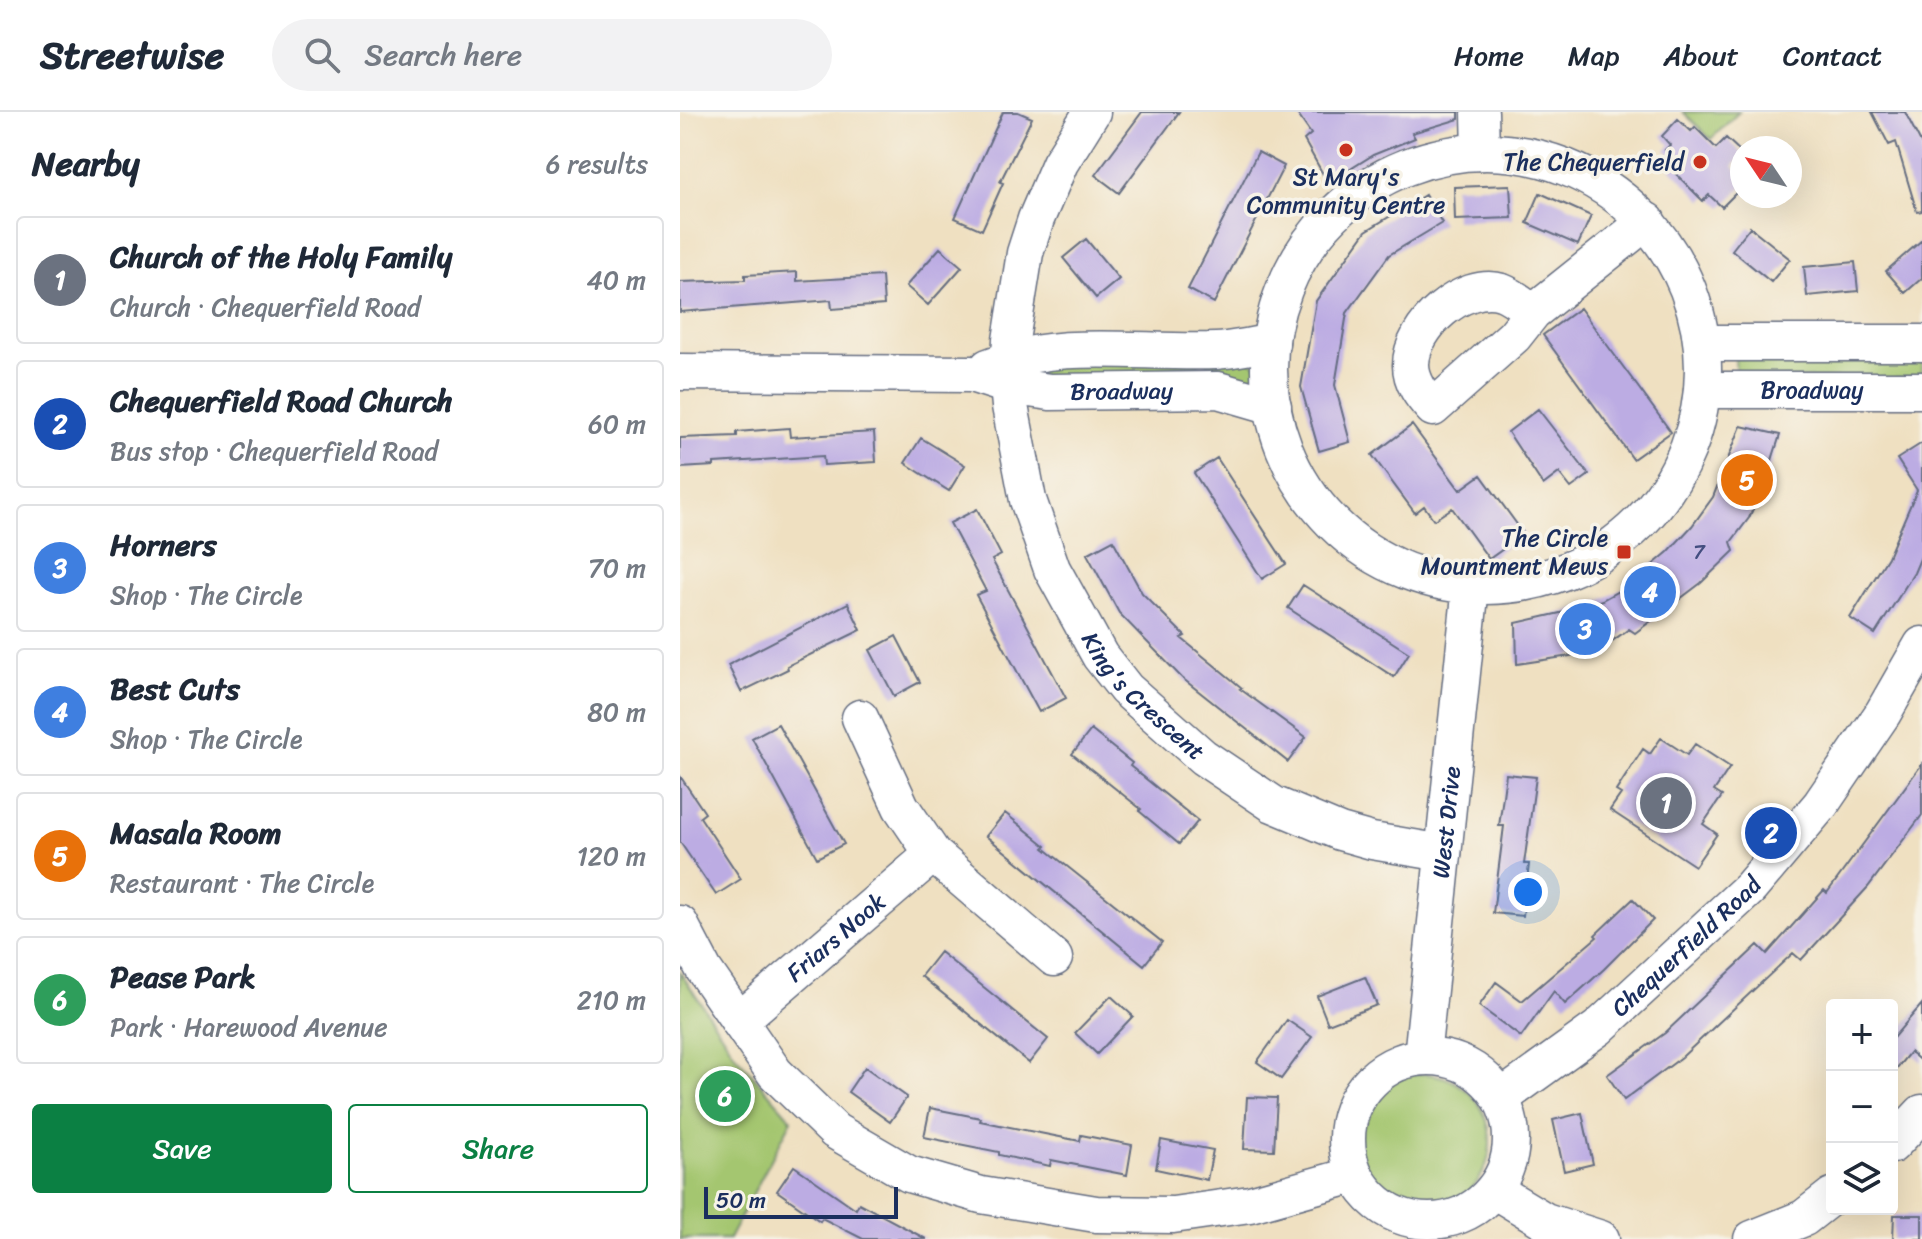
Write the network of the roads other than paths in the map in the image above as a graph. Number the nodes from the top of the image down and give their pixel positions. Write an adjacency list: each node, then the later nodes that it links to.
1 (1092, 112): 10 (street, King's Crescent)
2 (1480, 112): 3 (street)
3 (1481, 152): 4 (street); 6 (street)
4 (1647, 221): 5 (street); 7 (street)
5 (1533, 312)
6 (1271, 343): 10 (street, Broadway); 13 (street)
7 (1703, 343): 8 (street, Broadway); 11 (street)
8 (1922, 343)
9 (680, 372): 10 (street, Broadway)
10 (1009, 372): 13 (street, Broadway); 17 (street, King's Crescent)
11 (1702, 390): 12 (street, Broadway); 14 (street)
12 (1922, 390)
13 (1273, 406): 14 (street)
14 (1471, 586): 17 (street, West Drive)
15 (1922, 645): 23 (street, Chequerfield Road)
16 (860, 718): 18 (street)
17 (1443, 853): 22 (street, West Drive)
18 (933, 854): 20 (street); 21 (street, Friars Nook)
19 (680, 924): 21 (street)
20 (1054, 958)
21 (739, 1021): 24 (street)
22 (1422, 1057): 23 (street); 24 (street)
23 (1501, 1098): 25 (street)
24 (1354, 1175): 27 (street)
25 (1494, 1190): 27 (street); 28 (street)
26 (1826, 1201): 29 (street)
27 (1409, 1230)
28 (1601, 1239)
29 (1752, 1239)

